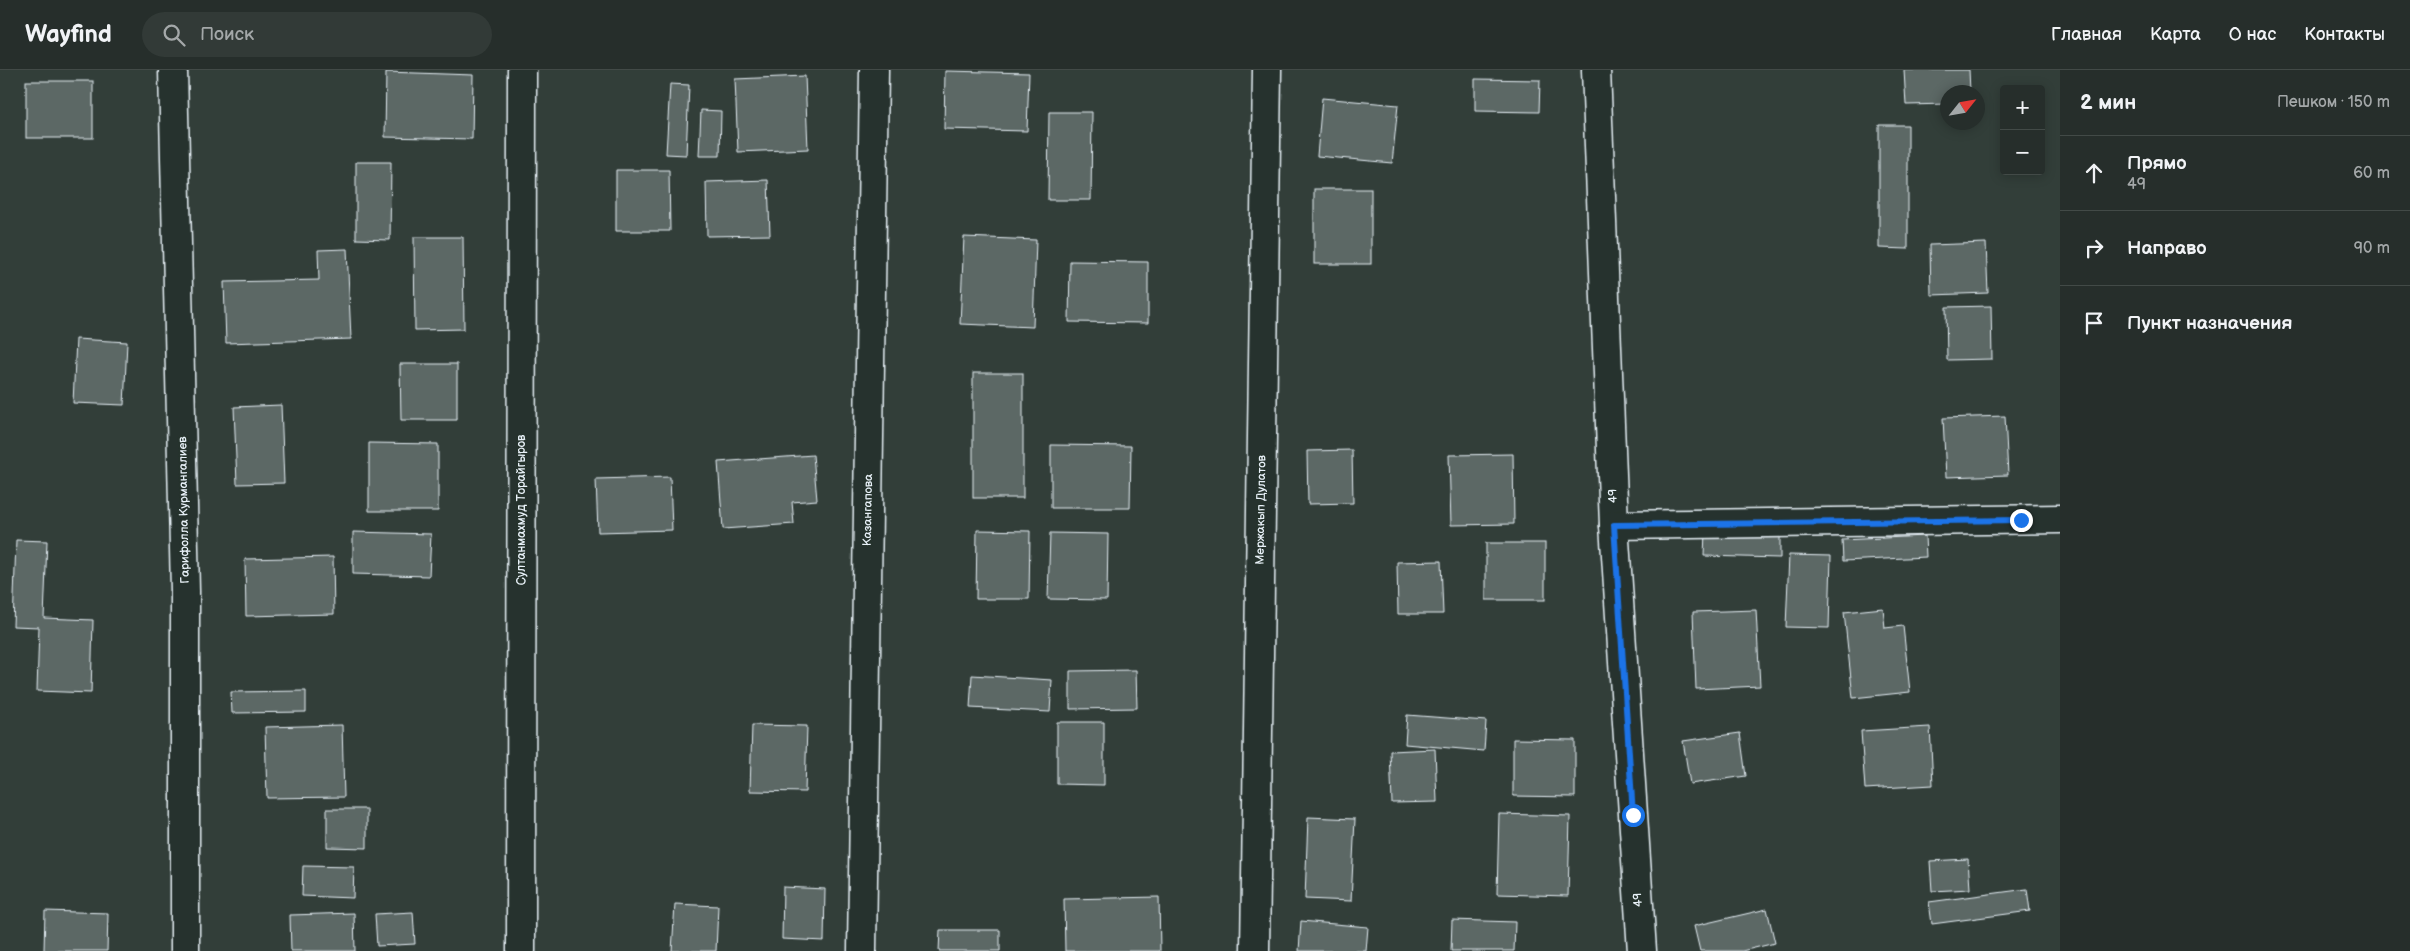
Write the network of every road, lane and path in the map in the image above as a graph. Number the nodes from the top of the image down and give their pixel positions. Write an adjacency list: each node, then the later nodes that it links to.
1 (173, 70): 8 (street, Гарифолла Курмангалиев)
2 (522, 70): 9 (street, Султанмахмуд Торайгыров)
3 (874, 70): 10 (street, Казангапова)
4 (1267, 70): 11 (street, Мержакып Дулатов)
5 (1596, 70): 7 (street, 49)
6 (2060, 519): 7 (street)
7 (1614, 525): 12 (street, 49)
8 (185, 951)
9 (521, 951)
10 (862, 951)
11 (1255, 951)
12 (1642, 951)

